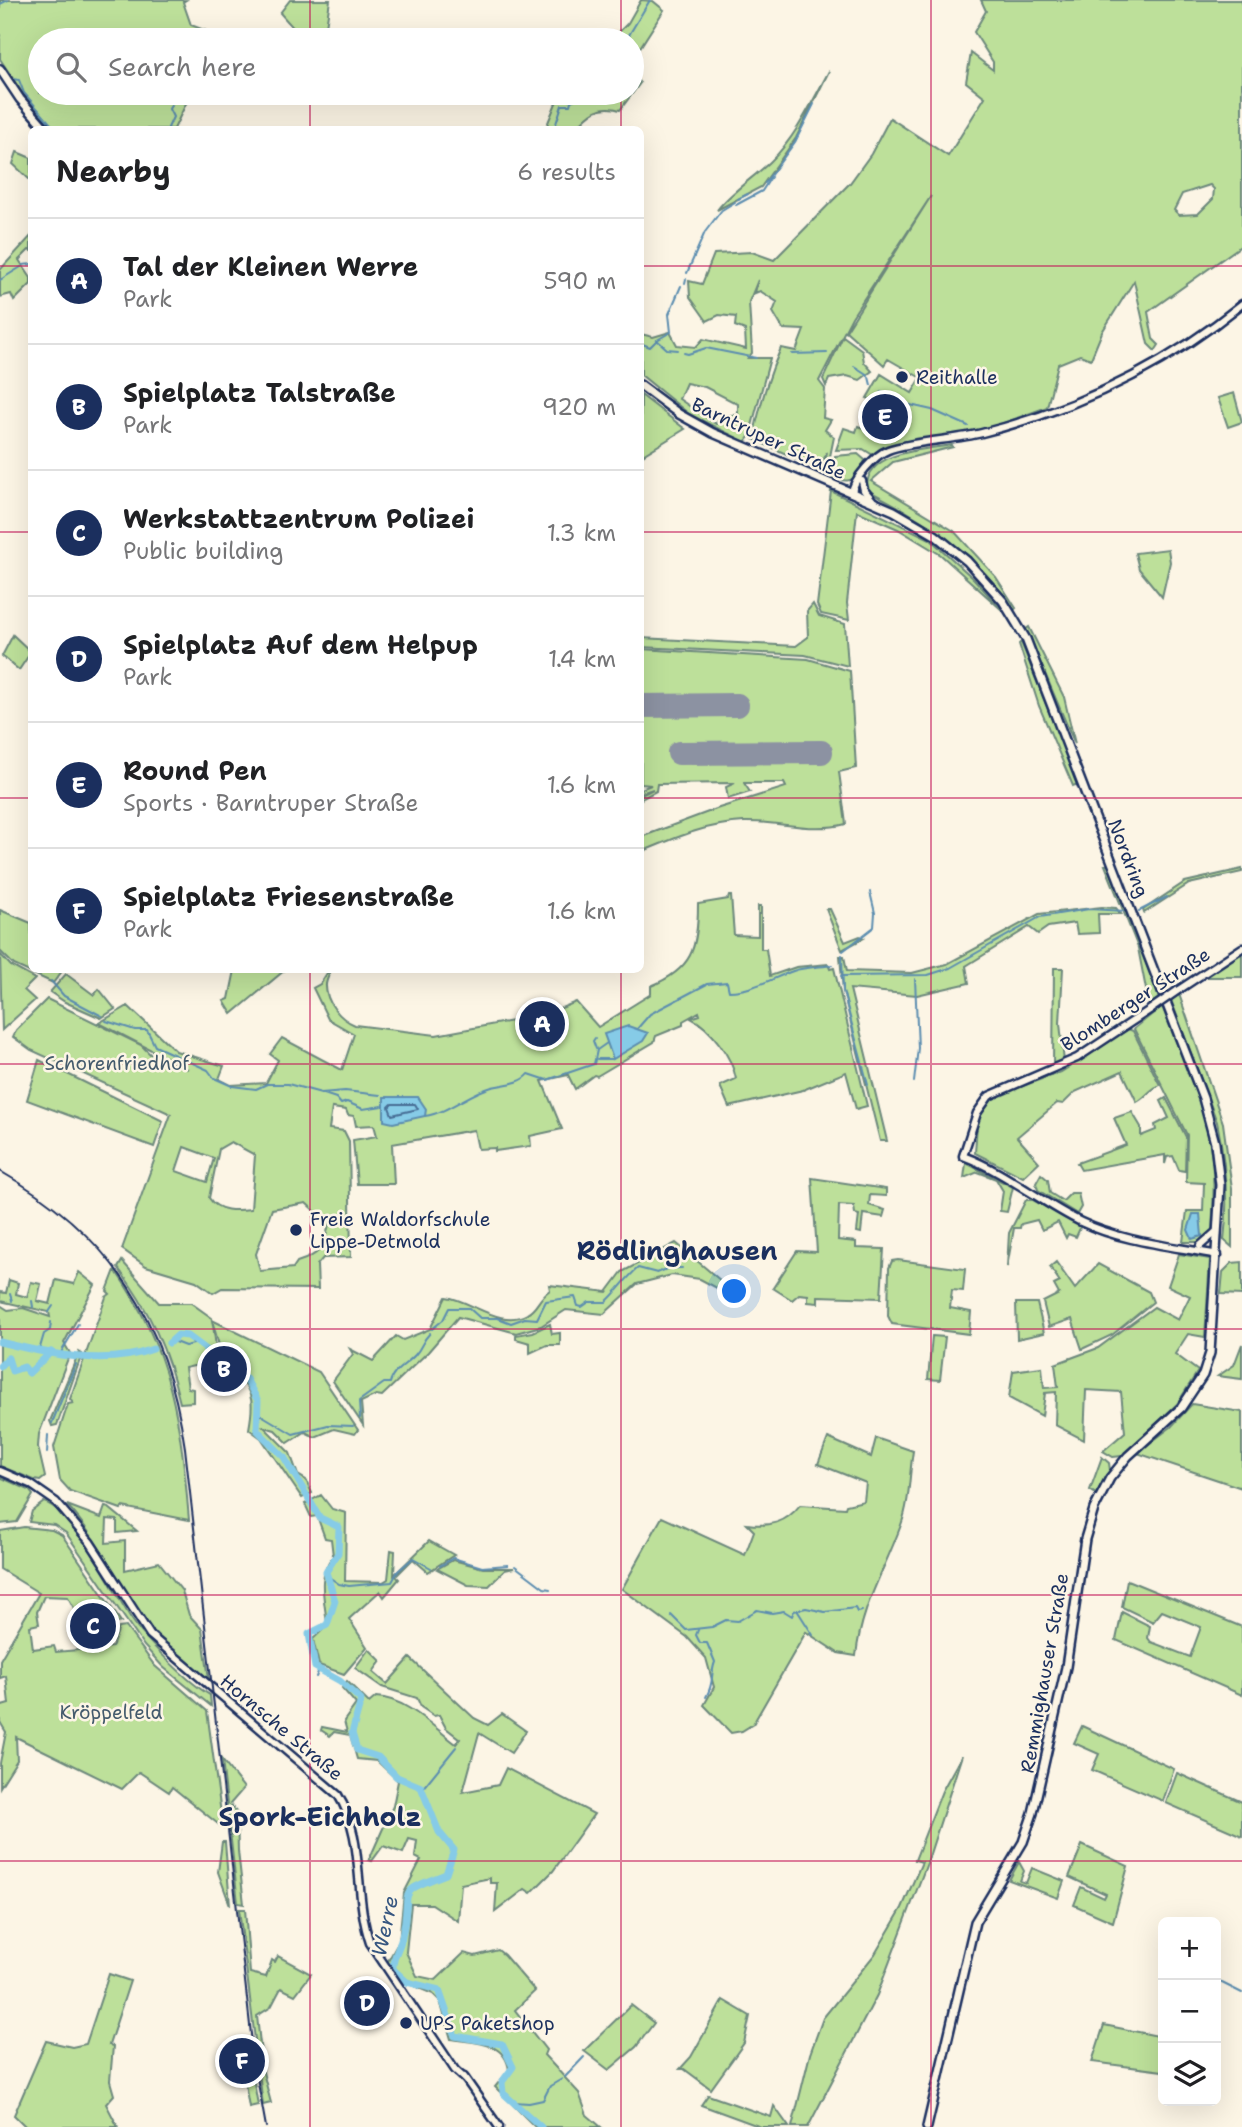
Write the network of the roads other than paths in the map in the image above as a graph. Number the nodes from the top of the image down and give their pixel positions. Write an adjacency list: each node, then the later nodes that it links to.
1 (0, 69): 2 (main road)
2 (44, 126)
3 (1242, 304): 5 (main road, Barntruper Straße)
4 (644, 388): 6 (main road, Barntruper Straße)
5 (862, 477): 6 (main road, Barntruper Straße); 7 (main road)
6 (852, 489): 7 (main road)
7 (874, 502): 9 (main road, Nordring)
8 (1242, 948): 11 (main road, Blomberger Straße, bridge)
9 (1219, 1226): 10 (main road); 12 (main road, Nordring)
10 (1200, 1246): 11 (main road); 12 (main road)
11 (1190, 1248): 12 (main road)
12 (1218, 1252): 15 (main road, Remmighauser Straße)
13 (0, 1471): 14 (main road, Hornsche Straße)
14 (499, 2127)
15 (927, 2127)

